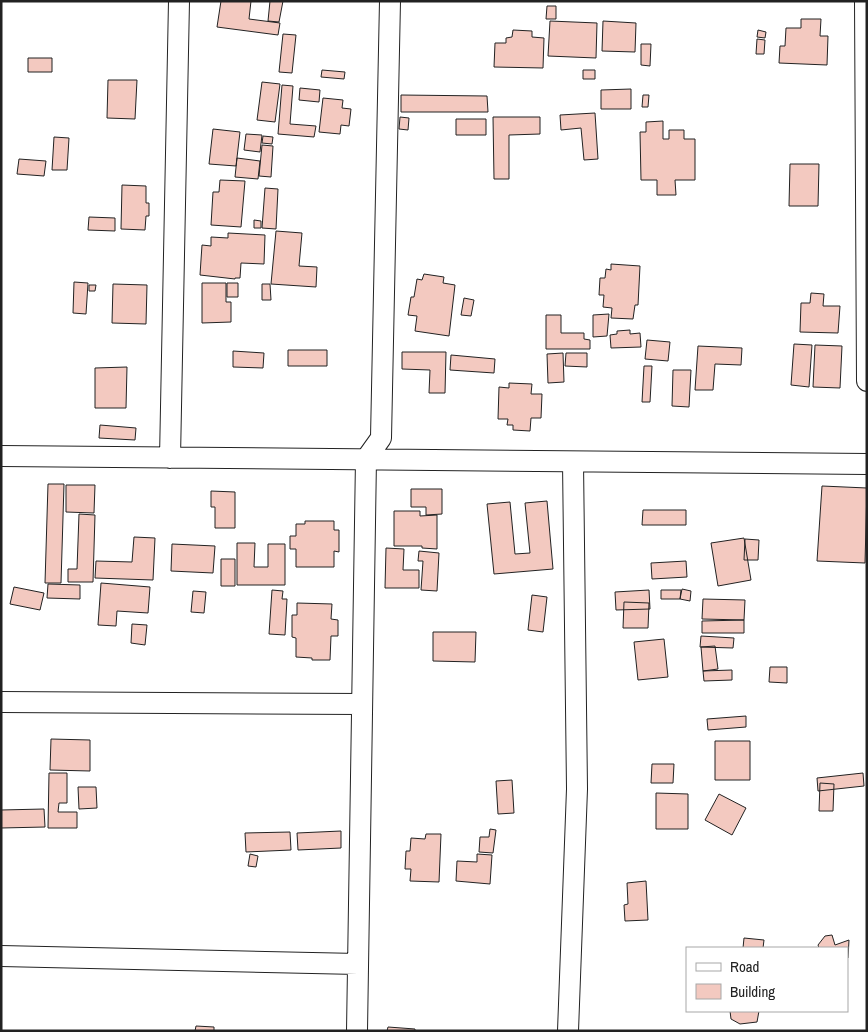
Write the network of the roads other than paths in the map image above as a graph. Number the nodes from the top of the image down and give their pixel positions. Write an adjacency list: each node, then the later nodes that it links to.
1 (179, 1): 6 (street)
2 (390, 1): 7 (street)
3 (865, 1): 4 (street)
4 (867, 381)
5 (1, 456): 6 (street)
6 (170, 458): 7 (street)
7 (366, 459): 8 (street); 11 (street)
8 (573, 462): 9 (street); 15 (street)
9 (867, 464)
10 (1, 702): 11 (street)
11 (362, 704): 13 (street)
12 (1, 956): 13 (street)
13 (358, 964): 14 (street)
14 (357, 1031)
15 (568, 1031)

